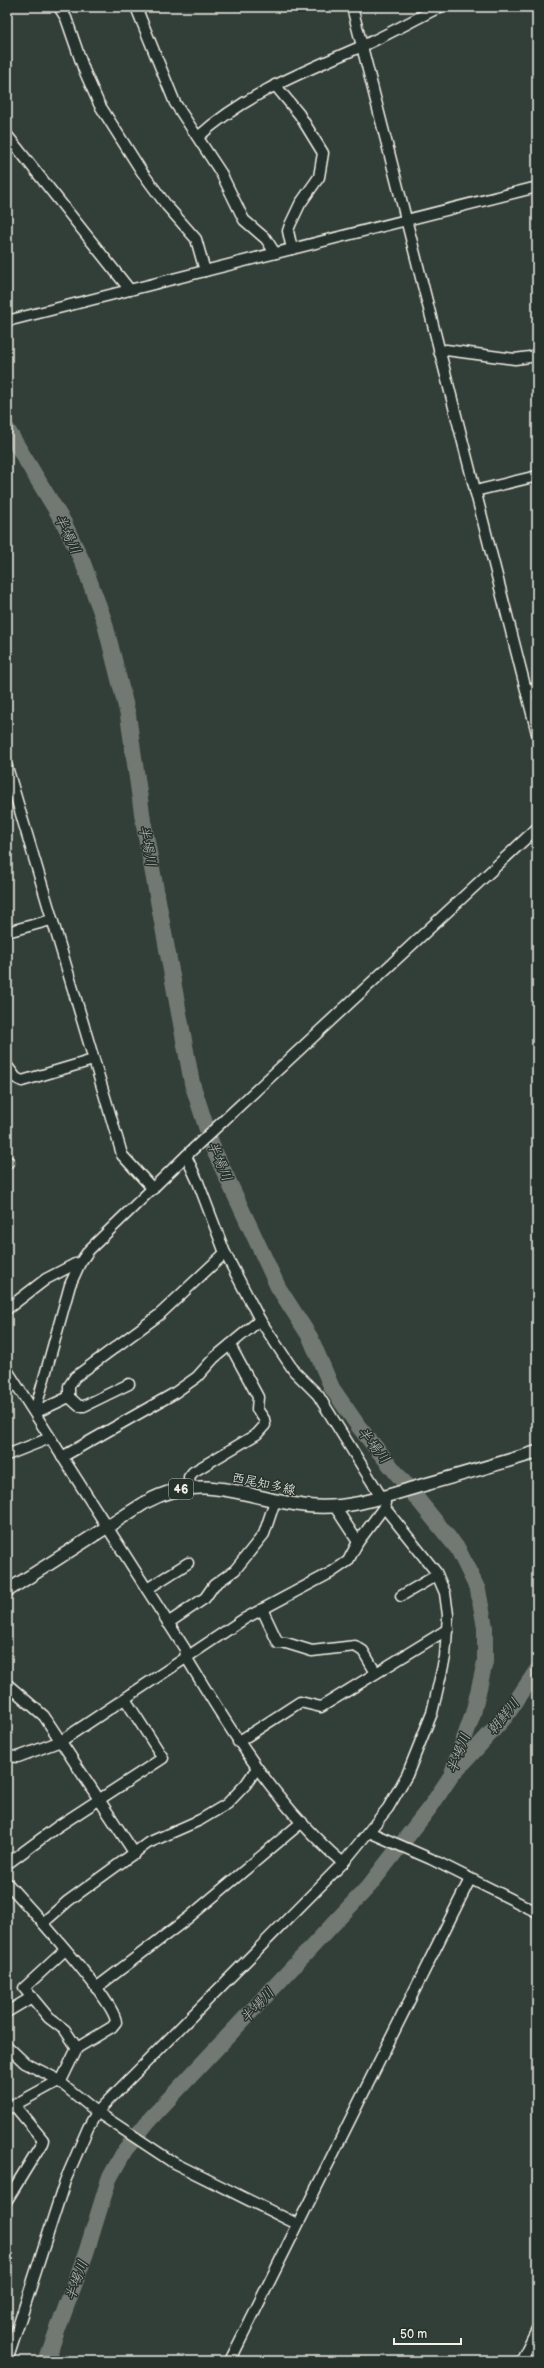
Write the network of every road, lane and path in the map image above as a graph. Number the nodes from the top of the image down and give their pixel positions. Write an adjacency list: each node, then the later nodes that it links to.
1 (59, 7): 13 (street)
2 (136, 7): 8 (street)
3 (352, 7): 5 (street)
4 (440, 7): 5 (street)
5 (362, 46): 6 (street); 10 (street)
6 (275, 85): 8 (street); 11 (street)
7 (7, 135): 14 (street)
8 (198, 137): 12 (street)
9 (537, 187): 10 (street)
10 (406, 220): 11 (street); 16 (street)
11 (292, 249): 12 (street)
12 (275, 254): 13 (street)
13 (205, 271): 14 (street)
14 (130, 290): 15 (street)
15 (7, 321)
16 (439, 352): 17 (street); 19 (street)
17 (537, 356)
18 (537, 476): 19 (street)
19 (475, 491): 21 (street)
20 (537, 687): 21 (street)
21 (527, 694): 22 (street)
22 (537, 734)
23 (7, 766): 24 (street)
24 (9, 781): 26 (street)
25 (537, 828): 30 (street)
26 (51, 920): 27 (street); 28 (street)
27 (7, 932)
28 (93, 1060): 29 (street); 31 (street)
29 (7, 1066)
30 (189, 1154): 31 (street); 32 (street)
31 (153, 1189): 33 (street)
32 (225, 1253): 35 (street); 39 (street)
33 (80, 1264): 34 (street); 40 (street)
34 (7, 1308)
35 (260, 1320): 36 (street); 47 (street)
36 (230, 1345): 44 (street); 45 (street)
37 (7, 1370): 40 (street)
38 (129, 1384): 39 (street)
39 (69, 1396): 40 (street)
40 (35, 1411): 41 (street)
41 (50, 1438): 43 (street); 44 (street)
42 (537, 1452): 47 (main road, 西尾知多線 / 46)
43 (7, 1455)
44 (62, 1457): 49 (street)
45 (190, 1488): 46 (main road, 西尾知多線 / 46); 49 (main road, 西尾知多線 / 46)
46 (275, 1500): 48 (main road, 西尾知多線 / 46); 57 (street)
47 (383, 1502): 48 (main road, 西尾知多線 / 46); 50 (street); 52 (street)
48 (335, 1507): 50 (street)
49 (107, 1528): 53 (street); 54 (main road, 西尾知多線 / 46)
50 (358, 1542): 56 (street)
51 (188, 1562): 53 (street)
52 (437, 1575): 55 (street); 58 (street)
53 (147, 1589): 57 (street)
54 (7, 1592)
55 (400, 1596)
56 (262, 1609): 59 (street); 60 (street)
57 (168, 1622): 59 (street)
58 (448, 1629): 60 (street); 69 (street)
59 (186, 1657): 62 (street); 64 (street)
60 (376, 1673): 64 (street)
61 (7, 1684): 63 (street)
62 (125, 1700): 63 (street); 67 (street)
63 (61, 1741): 65 (street); 67 (street)
64 (238, 1742): 66 (street)
65 (7, 1756)
66 (257, 1768): 68 (street); 70 (street)
67 (99, 1799): 70 (street); 72 (street)
68 (302, 1822): 71 (street); 78 (street)
69 (372, 1832): 71 (street); 73 (street)
70 (135, 1854): 76 (street)
71 (343, 1863): 85 (street)
72 (7, 1864)
73 (470, 1879): 75 (street); 87 (street)
74 (7, 1883): 76 (street)
75 (537, 1912)
76 (43, 1923): 77 (street)
77 (65, 1950): 78 (street); 79 (street)
78 (96, 1988): 82 (street)
79 (32, 1997): 80 (street); 82 (street)
80 (7, 2012)
81 (7, 2046): 83 (street)
82 (77, 2048): 83 (street)
83 (58, 2082): 84 (street); 85 (street)
84 (11, 2107): 86 (street)
85 (99, 2113): 87 (street); 89 (street)
86 (7, 2200)
87 (297, 2224): 90 (street)
88 (537, 2329): 91 (street)
89 (7, 2361)
90 (230, 2361)
91 (521, 2361)

